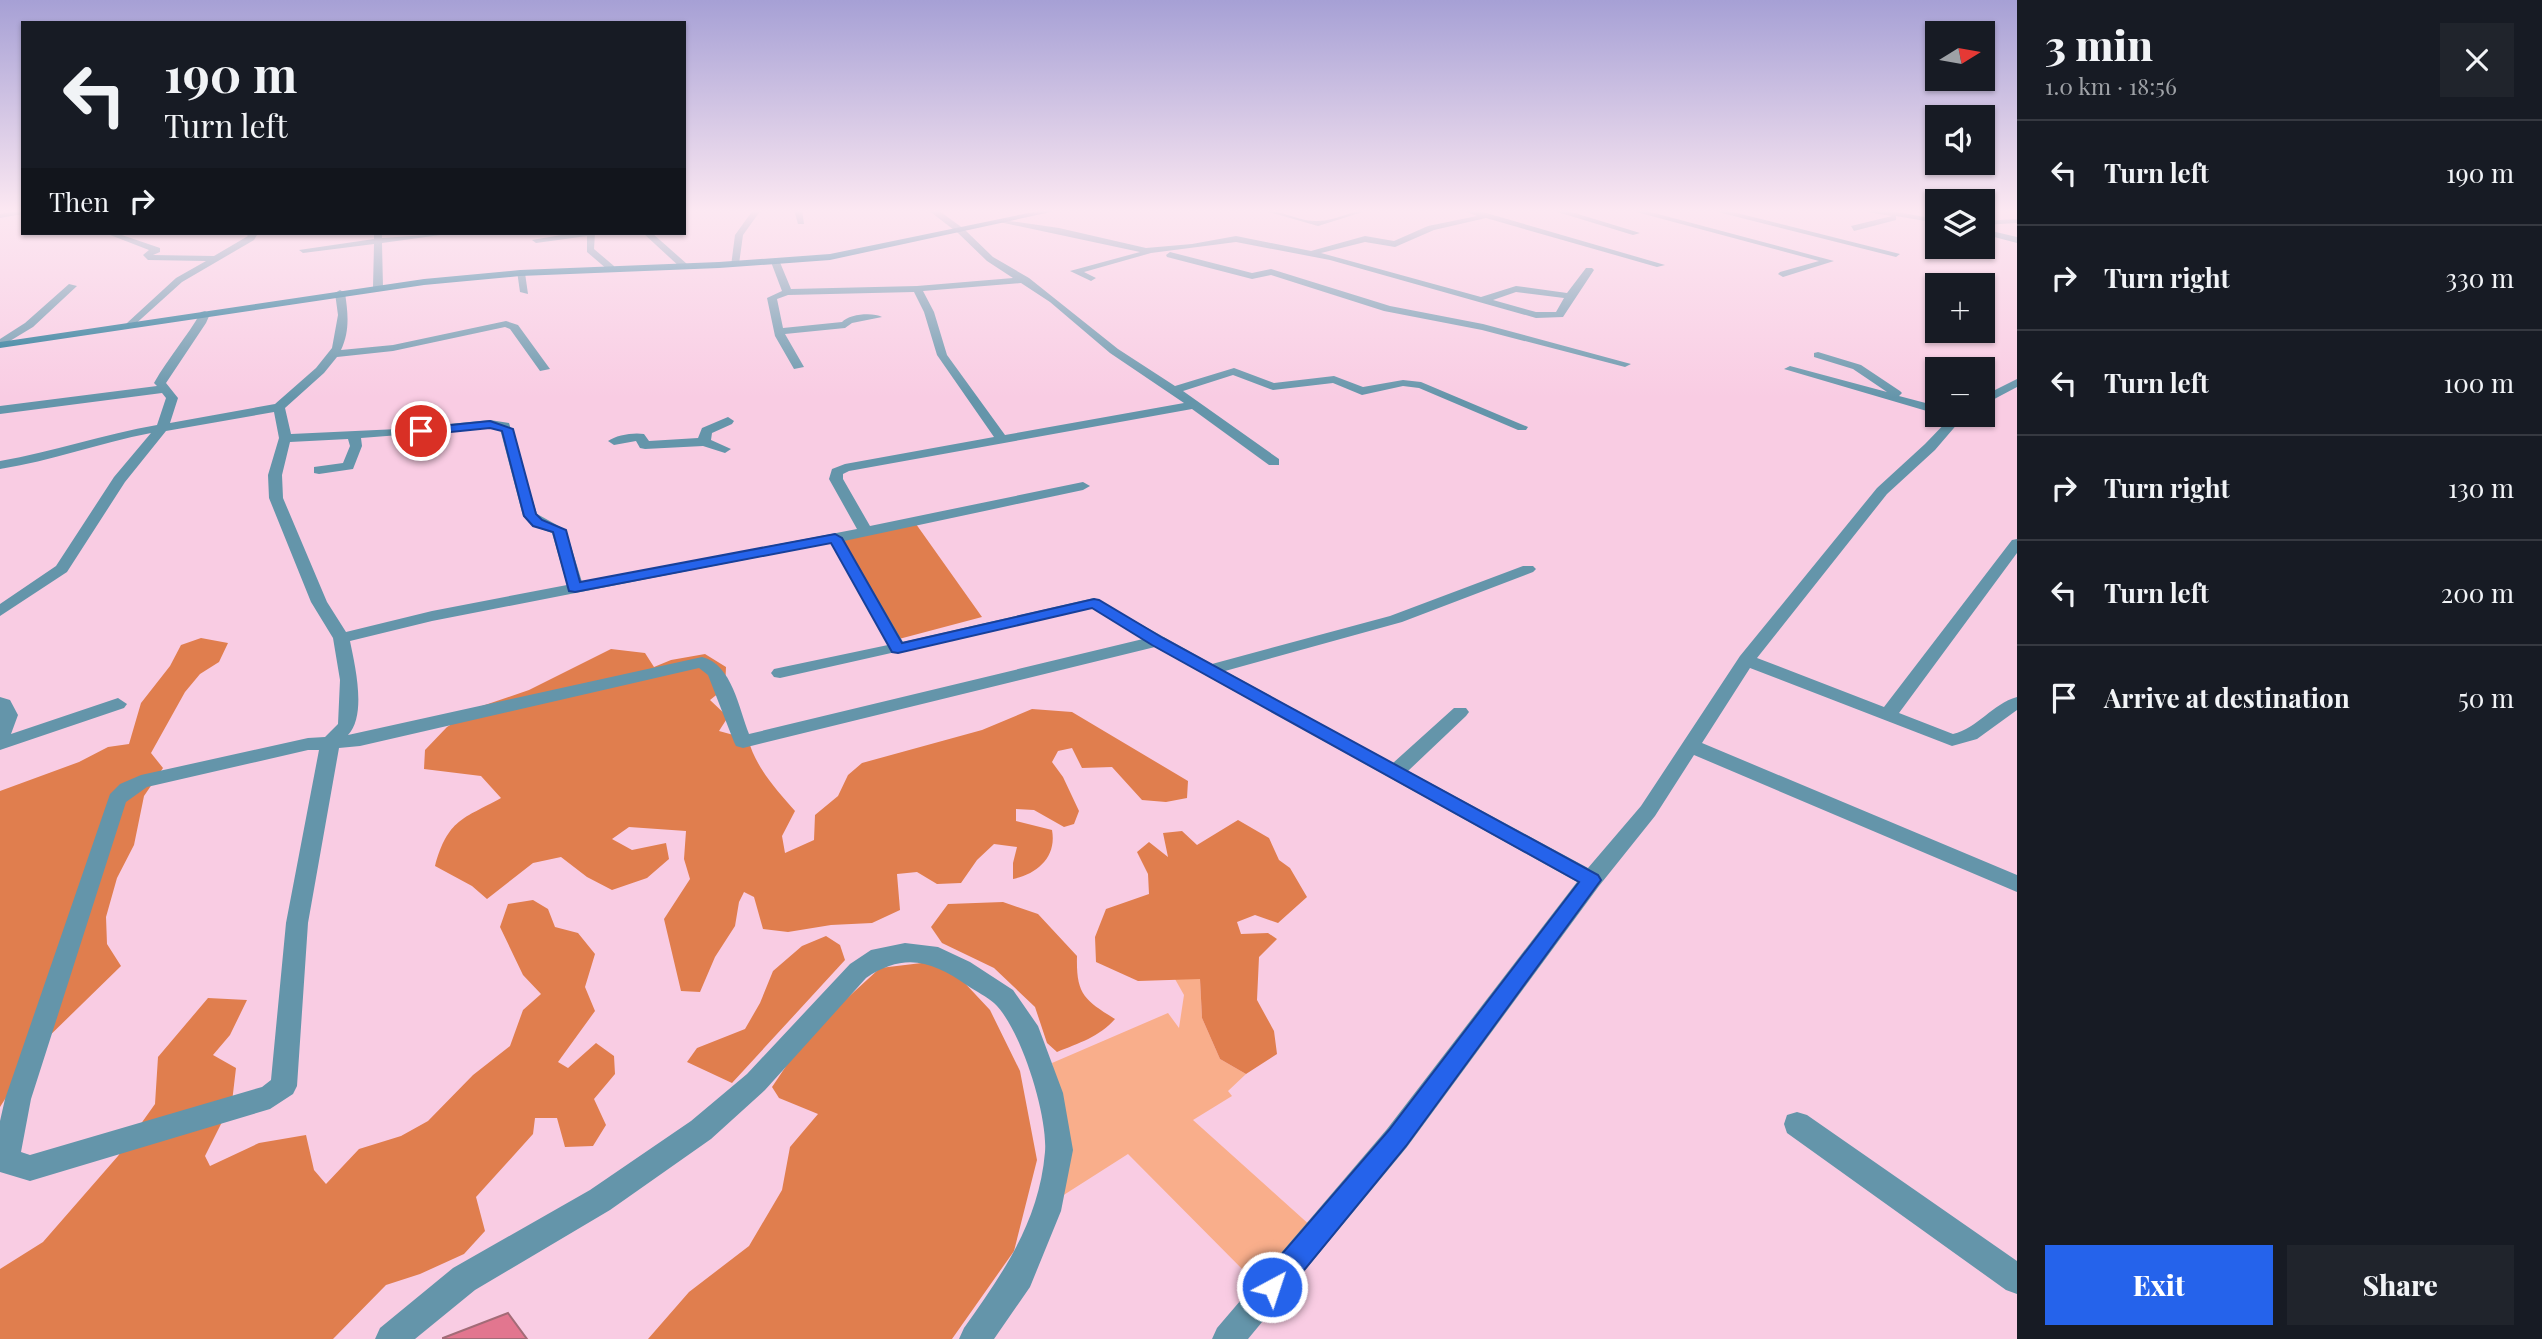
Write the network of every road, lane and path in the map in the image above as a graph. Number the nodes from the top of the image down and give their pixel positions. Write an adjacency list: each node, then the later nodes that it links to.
1 (191, 272): 29 (street)
2 (378, 272): 19 (street)
3 (529, 272): 13 (main road)
4 (780, 272): 23 (street)
5 (1013, 272): 17 (street)
6 (1078, 272): 16 (street)
7 (1238, 272): 8 (street)
8 (1269, 272)
9 (1272, 272): 34 (street)
10 (1381, 272): 26 (street)
11 (1587, 272): 25 (street)
12 (1788, 272): 14 (street)
13 (520, 273): 19 (main road); 22 (street)
14 (1783, 274)
15 (1518, 276): 21 (street)
16 (1091, 278)
17 (1026, 280): 20 (street); 40 (street)
18 (72, 286): 31 (street)
19 (378, 288): 24 (main road)
20 (917, 289): 23 (street); 53 (street)
21 (1508, 290): 25 (street); 26 (street)
22 (525, 292)
23 (787, 292): 30 (street)
24 (340, 293): 27 (main road); 32 (street)
25 (1570, 296): 26 (street)
26 (1478, 300)
27 (205, 314): 29 (main road); 39 (street)
28 (877, 317): 30 (street)
29 (131, 325): 31 (main road)
30 (780, 331): 35 (street)
31 (0, 344)
32 (333, 354): 36 (street); 44 (street)
33 (1818, 355): 42 (street)
34 (1625, 364)
35 (799, 367)
36 (544, 369)
37 (1790, 369): 42 (street)
38 (2017, 382): 41 (street)
39 (163, 388): 46 (street); 50 (street)
40 (1174, 390): 43 (street); 48 (street)
41 (1995, 394)
42 (1910, 403): 45 (street)
43 (1193, 405): 53 (street); 57 (street)
44 (279, 407): 50 (street); 52 (street)
45 (1925, 407)
46 (0, 410)
47 (728, 421): 55 (street)
48 (1522, 427)
49 (1943, 427): 70 (street)
50 (162, 428): 58 (street); 66 (street)
51 (354, 435): 52 (street); 59 (street); 65 (street)
52 (285, 438): 67 (street)
53 (1002, 440): 61 (street)
54 (614, 441): 55 (street)
55 (704, 442): 56 (street)
56 (725, 449)
57 (1274, 462)
58 (0, 465)
59 (319, 470)
60 (1083, 486): 61 (street)
61 (865, 530): 62 (street)
62 (835, 538): 65 (street); 69 (street)
63 (2017, 543): 77 (street)
64 (1528, 569): 71 (street)
65 (575, 587): 67 (street)
66 (0, 611)
67 (341, 638): 79 (street)
68 (1157, 642): 69 (street); 71 (street); 79 (street)
69 (898, 648): 72 (street)
70 (1746, 660): 77 (street); 81 (street)
71 (1209, 670): 82 (street)
72 (780, 673)
73 (0, 703): 78 (street)
74 (2017, 703): 77 (street)
75 (118, 704): 80 (street)
76 (1460, 712): 82 (street)
77 (1887, 716)
78 (0, 737)
79 (330, 743): 79 (street)
80 (0, 744)
81 (1691, 746): 83 (street); 84 (street)
82 (1395, 772): 83 (street)
83 (1591, 880): 87 (street)
84 (2017, 884)
85 (1797, 1124): 86 (street)
86 (2017, 1279)
87 (1236, 1336)
88 (391, 1339): 89 (street)
89 (975, 1339)

